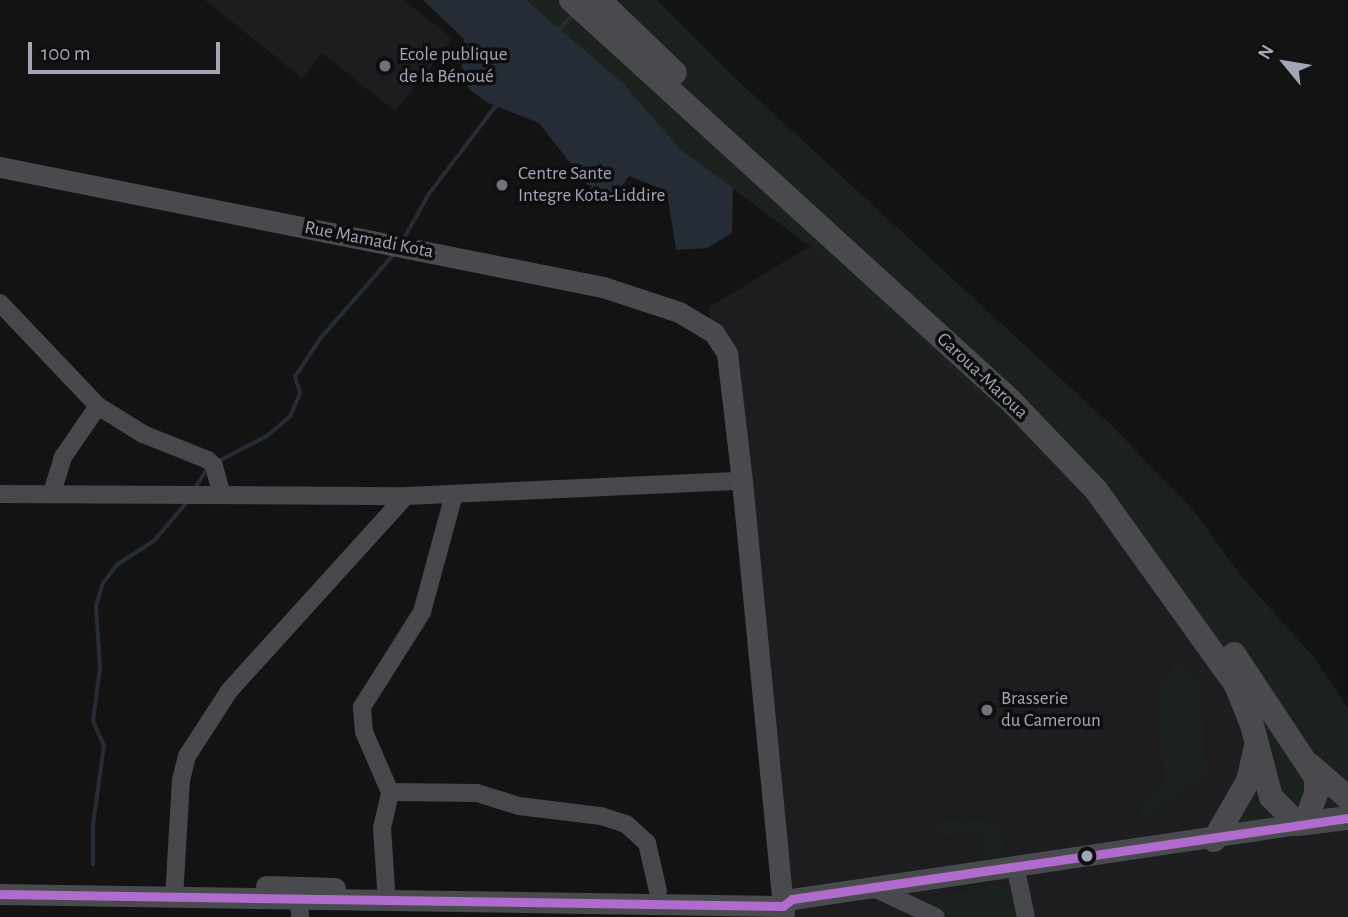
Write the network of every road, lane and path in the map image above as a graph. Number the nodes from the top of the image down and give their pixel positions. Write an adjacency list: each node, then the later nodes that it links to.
1 (571, 0): 12 (highway, Garoua-Maroua)
2 (598, 0): 13 (highway, Garoua-Maroua)
3 (1, 165): 6 (main road, Rue Mamadi Kota)
4 (0, 303): 5 (street)
5 (98, 406): 7 (street); 8 (street)
6 (742, 481): 10 (street); 27 (main road)
7 (221, 492): 8 (street); 11 (street)
8 (52, 493): 9 (street)
9 (0, 494)
10 (454, 494): 11 (street); 14 (street)
11 (406, 496): 23 (street)
12 (1257, 742): 17 (highway, Garoua-Maroua); 18 (highway)
13 (1310, 765): 15 (highway); 17 (highway, Garoua-Maroua)
14 (390, 792): 21 (street); 24 (street)
15 (1348, 798)
16 (1348, 818): 17 (highway)
17 (1301, 823): 18 (main road)
18 (1214, 840): 19 (main road)
19 (1015, 865): 22 (main road); 29 (street)
20 (0, 880): 23 (main road)
21 (386, 888): 24 (main road); 26 (main road)
22 (874, 888): 27 (main road); 28 (street)
23 (174, 891): 25 (main road); 26 (main road)
24 (658, 891): 27 (main road)
25 (0, 894)
26 (299, 902): 27 (main road)
27 (785, 904)
28 (936, 917)
29 (1026, 917)

